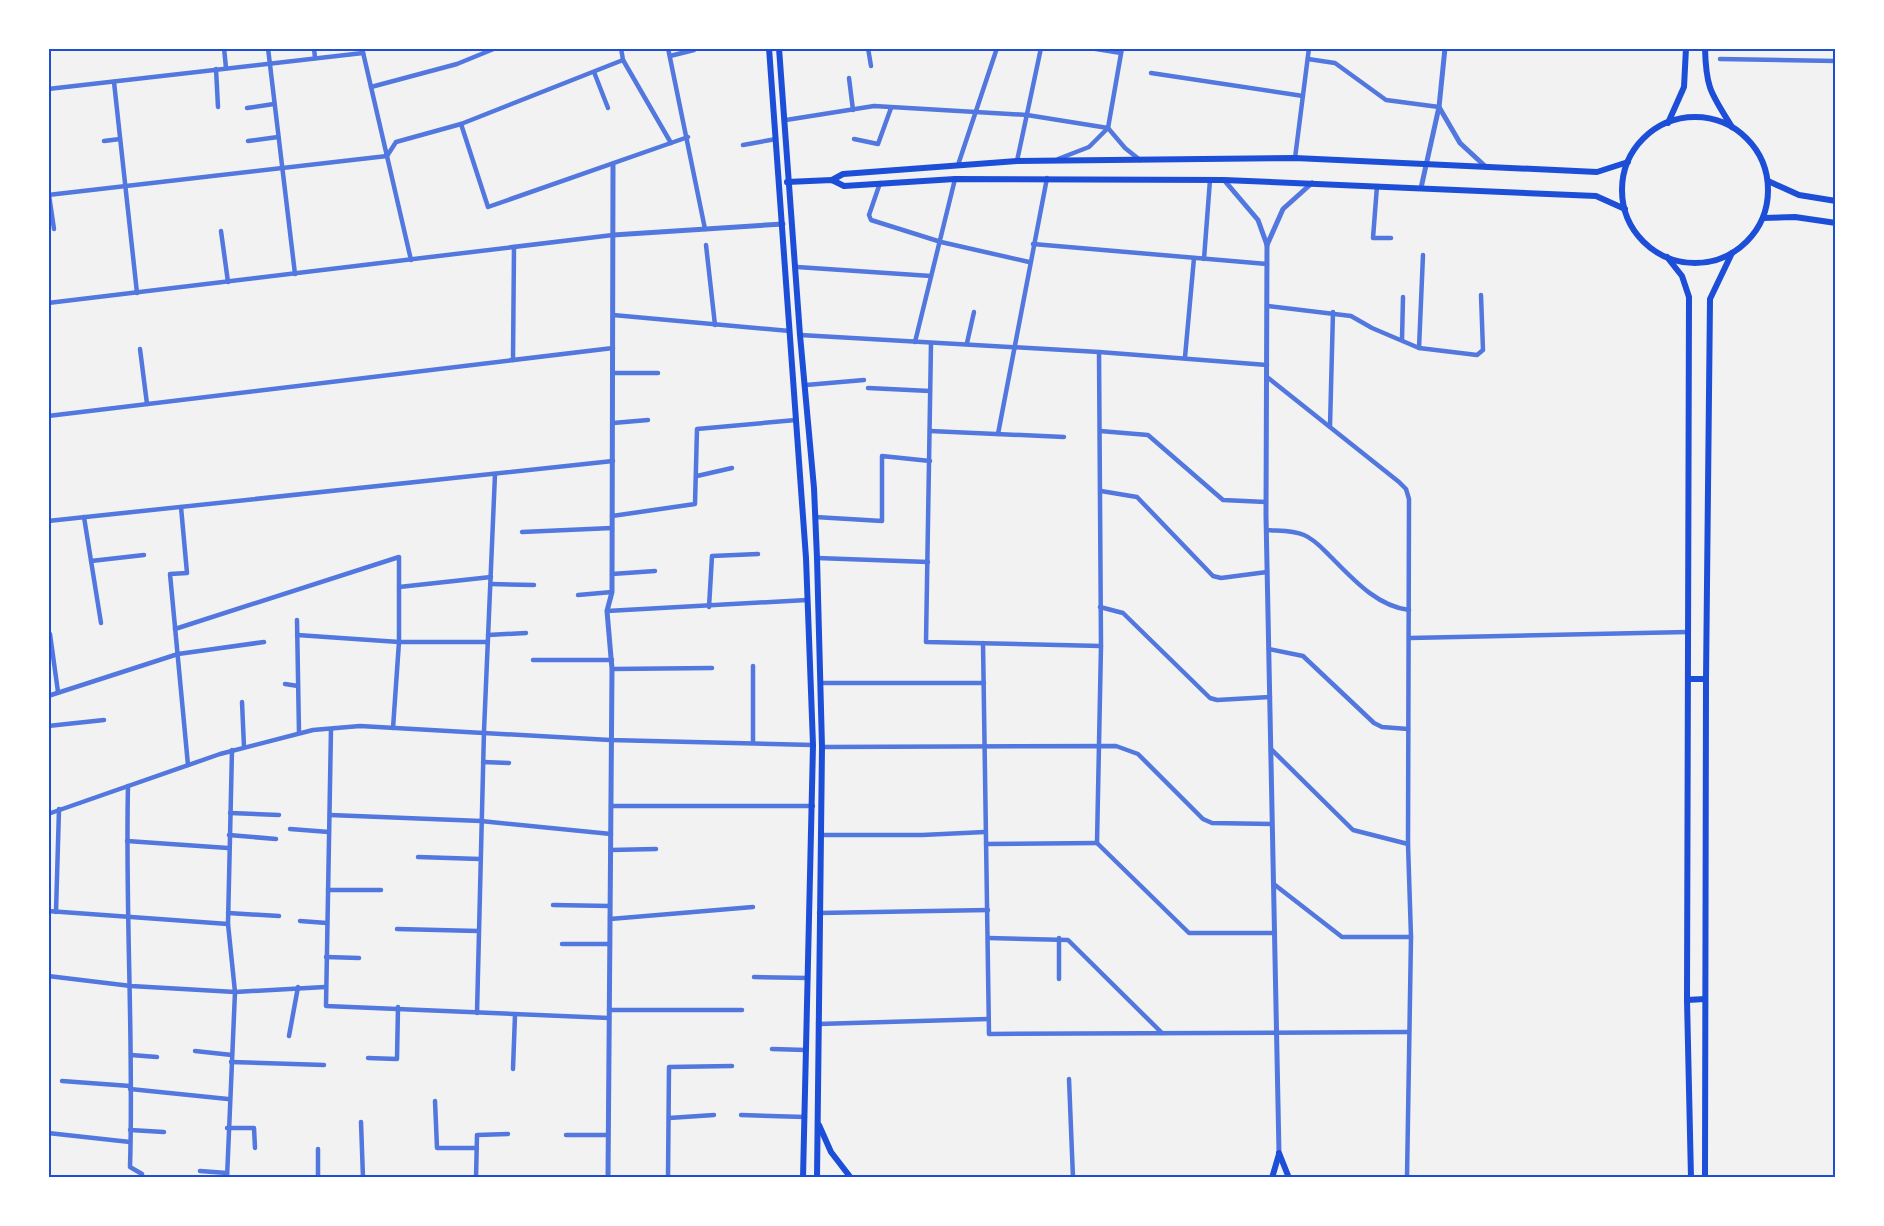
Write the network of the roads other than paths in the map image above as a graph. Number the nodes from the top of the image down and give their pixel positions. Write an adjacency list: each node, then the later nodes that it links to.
1 (224, 48): 28 (street)
2 (268, 48): 26 (street)
3 (314, 48): 21 (street)
4 (496, 48): 34 (street)
5 (621, 48): 24 (street)
6 (668, 48): 20 (street)
7 (770, 48): 54 (main road)
8 (779, 48): 46 (main road)
9 (868, 48): 27 (street)
10 (996, 48): 44 (street)
11 (1041, 48): 45 (street)
12 (1090, 48): 19 (street)
13 (1309, 48): 22 (street)
14 (1445, 48): 39 (street)
15 (1686, 48): 47 (main road)
16 (1705, 48): 49 (main road)
17 (363, 50): 21 (street); 34 (street)
18 (694, 50): 20 (street)
19 (1121, 50): 50 (street)
20 (670, 56): 52 (street)
21 (315, 58): 26 (street)
22 (1308, 58): 36 (street); 39 (street)
23 (1720, 59): 25 (street)
24 (623, 60): 30 (street); 58 (street)
25 (1836, 61)
26 (269, 62): 28 (street); 37 (street)
27 (871, 66)
28 (226, 68): 29 (street)
29 (216, 69): 33 (street); 38 (street)
30 (594, 72): 41 (street); 48 (street)
31 (1151, 73): 36 (street)
32 (849, 78): 43 (street)
33 (114, 82): 35 (street); 53 (street)
34 (371, 87): 60 (street)
35 (48, 89)
36 (1303, 96): 61 (street)
37 (274, 104): 40 (street); 51 (street)
38 (218, 107)
39 (1439, 107): 68 (street); 70 (street)
40 (248, 108)
41 (608, 108)
42 (891, 108): 43 (street); 44 (street); 55 (street)
43 (853, 110): 46 (street)
44 (974, 114): 45 (street); 67 (street)
45 (1027, 115): 50 (street); 63 (street)
46 (786, 120): 78 (main road)
47 (1668, 123): 49 (main road); 65 (main road)
48 (461, 124): 60 (street); 66 (street)
49 (1732, 127): 76 (main road)
50 (1108, 128): 62 (street); 64 (street)
51 (278, 137): 57 (street); 69 (street)
52 (688, 137): 58 (street); 90 (street)
53 (120, 139): 56 (street); 82 (street)
54 (777, 139): 59 (street); 77 (main road)
55 (854, 139)
56 (104, 141)
57 (248, 141)
58 (672, 143): 66 (street)
59 (743, 146)
60 (387, 156): 69 (street); 105 (street)
61 (1295, 158): 62 (main road); 68 (main road)
62 (1140, 160): 64 (main road)
63 (1017, 161): 64 (main road); 67 (main road)
64 (1054, 161)
65 (1628, 162): 70 (main road); 86 (main road)
66 (613, 165): 93 (street)
67 (958, 165): 73 (main road)
68 (1426, 165): 70 (main road); 83 (street)
69 (282, 166): 82 (street); 109 (street)
70 (1486, 167)
71 (1047, 178): 72 (main road); 74 (main road); 96 (street)
72 (955, 179): 80 (main road); 95 (street)
73 (832, 180): 78 (main road); 80 (main road)
74 (1210, 180): 75 (main road); 104 (street)
75 (1224, 180): 79 (main road); 98 (street)
76 (1768, 181): 85 (main road); 87 (main road)
77 (779, 182): 78 (main road); 89 (main road)
78 (788, 182): 108 (main road)
79 (1314, 182): 81 (main road); 98 (street)
80 (880, 183): 95 (street)
81 (1377, 186): 83 (main road); 94 (street)
82 (125, 187): 84 (street); 112 (street)
83 (1421, 188): 86 (main road)
84 (49, 195): 91 (street)
85 (1836, 201)
86 (1625, 208): 102 (main road)
87 (1763, 218): 88 (main road); 100 (main road)
88 (1836, 223)
89 (783, 224): 90 (street); 121 (main road)
90 (705, 229): 93 (street)
91 (54, 230)
92 (221, 231): 111 (street)
93 (613, 235): 99 (street); 119 (street)
94 (1391, 238)
95 (941, 242): 106 (street); 110 (street)
96 (1033, 244): 103 (street); 106 (street)
97 (706, 245): 120 (street)
98 (1267, 245): 107 (street)
99 (514, 247): 105 (street); 133 (street)
100 (1732, 253): 102 (main road); 210 (main road)
101 (1423, 255): 129 (street)
102 (1667, 257): 191 (main road)
103 (1194, 258): 104 (street); 132 (street)
104 (1204, 259): 107 (street)
105 (411, 260): 109 (street)
106 (1029, 262): 127 (street)
107 (1267, 264): 116 (street)
108 (796, 267): 110 (street); 122 (main road)
109 (295, 274): 111 (street)
110 (931, 276): 124 (street)
111 (228, 282): 112 (street)
112 (137, 293): 115 (street)
113 (1481, 295): 129 (street)
114 (1403, 297): 123 (street)
115 (48, 303)
116 (1267, 306): 118 (street); 134 (street)
117 (974, 312): 126 (street)
118 (1333, 312): 123 (street); 147 (street)
119 (613, 315): 120 (street); 128 (street)
120 (715, 325): 121 (street)
121 (790, 332): 145 (main road)
122 (800, 335): 124 (street); 139 (main road)
123 (1402, 340): 129 (street)
124 (915, 342): 125 (street)
125 (931, 343): 126 (street); 141 (street)
126 (968, 344): 127 (street)
127 (1016, 347): 131 (street); 150 (street)
128 (613, 348): 133 (street); 135 (street)
129 (1419, 348)
130 (140, 349): 142 (street)
131 (1099, 352): 132 (street); 149 (street)
132 (1185, 357): 134 (street)
133 (513, 360): 142 (street)
134 (1267, 365): 137 (street)
135 (613, 373): 136 (street); 146 (street)
136 (658, 373)
137 (1267, 378): 147 (street); 160 (street)
138 (864, 380): 139 (street)
139 (806, 385): 158 (main road)
140 (868, 388): 141 (street)
141 (930, 391): 148 (street)
142 (147, 404): 143 (street)
143 (48, 416)
144 (648, 420): 146 (street)
145 (796, 420): 156 (street); 157 (main road)
146 (613, 423): 152 (street)
147 (1330, 426): 186 (street)
148 (930, 431): 150 (street); 153 (street)
149 (1100, 431): 159 (street); 160 (street)
150 (998, 434): 151 (street)
151 (1064, 437)
152 (612, 461): 155 (street); 162 (street)
153 (930, 461): 164 (street); 173 (street)
154 (732, 468): 156 (street)
155 (495, 474): 161 (street); 177 (street)
156 (696, 476): 162 (street)
157 (802, 487): 158 (main road); 183 (main road)
158 (814, 488): 164 (main road)
159 (1101, 491): 175 (street); 185 (street)
160 (1266, 502): 167 (street)
161 (181, 507): 163 (street); 190 (street)
162 (612, 516): 166 (street)
163 (84, 517): 165 (street); 172 (street)
164 (815, 517): 171 (main road)
165 (48, 521)
166 (612, 528): 168 (street); 176 (street)
167 (1267, 530): 175 (street); 186 (street)
168 (522, 532)
169 (758, 554): 184 (street)
170 (144, 555): 172 (street)
171 (817, 558): 173 (street); 211 (main road)
172 (91, 561): 189 (street)
173 (928, 561): 199 (street)
174 (655, 571): 176 (street)
175 (1267, 572): 201 (street)
176 (612, 574): 181 (street)
177 (491, 577): 178 (street); 180 (street)
178 (490, 584): 179 (street); 195 (street)
179 (534, 585)
180 (399, 587): 190 (street); 198 (street)
181 (612, 592): 182 (street); 187 (street)
182 (578, 595)
183 (807, 600): 184 (street); 228 (main road)
184 (709, 607): 187 (street)
185 (1100, 607): 200 (street); 217 (street)
186 (1409, 610): 196 (street)
187 (608, 611): 205 (street)
188 (297, 620): 194 (street)
189 (101, 623)
190 (175, 629): 202 (street)
191 (1688, 632): 196 (street); 209 (main road)
192 (526, 633): 195 (street)
193 (50, 634): 203 (street)
194 (297, 635): 198 (street); 214 (street)
195 (488, 638): 198 (street); 224 (street)
196 (1410, 638): 223 (street)
197 (264, 642): 202 (street)
198 (399, 642): 221 (street)
199 (982, 643): 200 (street); 212 (street)
200 (1101, 646): 232 (street)
201 (1269, 650): 217 (street); 223 (street)
202 (178, 654): 215 (street); 237 (street)
203 (51, 659): 215 (street)
204 (533, 660): 205 (street)
205 (612, 660): 208 (street)
206 (753, 666): 227 (street)
207 (712, 668): 208 (street)
208 (612, 669): 226 (street)
209 (1688, 679): 210 (main road); 302 (main road)
210 (1706, 679): 301 (main road)
211 (821, 683): 212 (street); 230 (main road)
212 (984, 683): 231 (street)
213 (285, 684): 214 (street)
214 (298, 686): 225 (street)
215 (57, 692): 216 (street)
216 (48, 696)
217 (1270, 697): 233 (street)
218 (242, 702): 229 (street)
219 (104, 720): 220 (street)
220 (48, 726)
221 (393, 728): 222 (street); 224 (street)
222 (331, 729): 225 (street); 244 (street)
223 (1408, 729): 258 (street)
224 (484, 731): 226 (street); 235 (street)
225 (299, 733): 229 (street)
226 (610, 740): 227 (street); 239 (street)
227 (753, 742): 228 (street)
228 (813, 745): 240 (main road)
229 (244, 747): 234 (street)
230 (822, 747): 231 (street); 253 (main road)
231 (984, 747): 232 (street); 250 (street)
232 (1099, 747): 247 (street); 256 (street)
233 (1271, 749): 247 (street); 258 (street)
234 (232, 750): 237 (street); 242 (street)
235 (483, 762): 236 (street); 246 (street)
236 (509, 763)
237 (188, 765): 238 (street)
238 (128, 786): 241 (street); 255 (street)
239 (611, 806): 240 (street); 251 (street)
240 (813, 806): 265 (main road)
241 (59, 809): 243 (street); 274 (street)
242 (230, 813): 245 (street); 252 (street)
243 (48, 814)
244 (330, 814): 246 (street); 249 (street)
245 (279, 815)
246 (481, 821): 251 (street); 263 (street)
247 (1272, 824): 266 (street)
248 (290, 829): 249 (street)
249 (329, 832): 267 (street)
250 (985, 832): 253 (street); 257 (street)
251 (611, 834): 261 (street)
252 (229, 835): 254 (street); 259 (street)
253 (821, 835): 264 (main road)
254 (276, 840)
255 (127, 841): 259 (street); 278 (street)
256 (1097, 843): 257 (street); 285 (street)
257 (986, 844): 272 (street)
258 (1407, 844): 286 (street)
259 (228, 848): 275 (street)
260 (656, 849): 261 (street)
261 (611, 850): 270 (street)
262 (418, 857): 263 (street)
263 (480, 859): 284 (street)
264 (820, 876): 265 (main road); 276 (main road)
265 (811, 877): 295 (main road)
266 (1275, 885): 285 (street); 286 (street)
267 (328, 890): 268 (street); 281 (street)
268 (381, 890)
269 (553, 905): 270 (street)
270 (610, 906): 279 (street)
271 (753, 907): 279 (street)
272 (988, 910): 276 (street); 287 (street)
273 (48, 911): 274 (street)
274 (56, 912): 278 (street)
275 (228, 913): 277 (street); 282 (street)
276 (819, 913): 310 (main road)
277 (279, 916)
278 (126, 917): 282 (street); 297 (street)
279 (610, 919): 290 (street)
280 (300, 921): 281 (street)
281 (327, 923): 291 (street)
282 (228, 924): 300 (street)
283 (397, 929): 284 (street)
284 (478, 931): 306 (street)
285 (1275, 933): 313 (street)
286 (1411, 937): 311 (street)
287 (988, 938): 288 (street); 309 (street)
288 (1059, 938): 296 (street); 312 (street)
289 (562, 944): 290 (street)
290 (610, 944): 304 (street)
291 (326, 957): 292 (street); 299 (street)
292 (358, 958)
293 (48, 976): 297 (street)
294 (754, 976): 295 (street)
295 (808, 978): 316 (main road)
296 (1059, 979)
297 (131, 986): 300 (street); 318 (street)
298 (298, 987): 299 (street); 300 (street); 314 (street)
299 (325, 987): 303 (street)
300 (234, 992): 319 (street)
301 (1705, 999): 302 (main road); 365 (main road)
302 (1687, 1000): 364 (main road)
303 (398, 1007): 306 (street); 321 (street)
304 (609, 1010): 305 (street); 308 (street)
305 (742, 1010)
306 (477, 1013): 307 (street)
307 (515, 1015): 308 (street); 325 (street)
308 (609, 1018): 343 (street)
309 (988, 1019): 310 (street); 312 (street)
310 (818, 1024): 336 (main road)
311 (1408, 1032): 313 (street); 363 (street)
312 (1162, 1033): 313 (street)
313 (1275, 1035): 348 (street)
314 (289, 1036)
315 (772, 1049): 316 (street)
316 (806, 1050): 333 (main road)
317 (195, 1051): 319 (street)
318 (131, 1055): 320 (street); 328 (street)
319 (232, 1055): 322 (street)
320 (157, 1057)
321 (368, 1058)
322 (231, 1062): 323 (street); 329 (street)
323 (324, 1065)
324 (732, 1066): 334 (street)
325 (513, 1069)
326 (1069, 1079): 360 (street)
327 (62, 1082): 328 (street)
328 (130, 1088): 329 (street); 338 (street)
329 (228, 1099): 337 (street)
330 (435, 1101): 346 (street)
331 (714, 1115): 334 (street)
332 (741, 1115): 333 (street)
333 (805, 1117): 357 (main road)
334 (669, 1118): 356 (street)
335 (361, 1122): 353 (street)
336 (818, 1124): 358 (main road); 359 (main road)
337 (227, 1128): 345 (street); 350 (street)
338 (130, 1130): 339 (street); 344 (street)
339 (164, 1132)
340 (48, 1133): 344 (street)
341 (508, 1134): 346 (street)
342 (566, 1135): 343 (street)
343 (608, 1135): 355 (street)
344 (130, 1142): 351 (street)
345 (255, 1148)
346 (477, 1148): 354 (street)
347 (318, 1149): 352 (street)
348 (1279, 1153): 361 (main road); 362 (main road)
349 (200, 1172): 350 (street)
350 (227, 1175)
351 (142, 1178)
352 (318, 1178)
353 (363, 1178)
354 (476, 1178)
355 (608, 1178)
356 (668, 1178)
357 (803, 1178)
358 (817, 1178)
359 (851, 1178)
360 (1073, 1178)
361 (1272, 1178)
362 (1289, 1178)
363 (1407, 1178)
364 (1691, 1178)
365 (1705, 1178)

